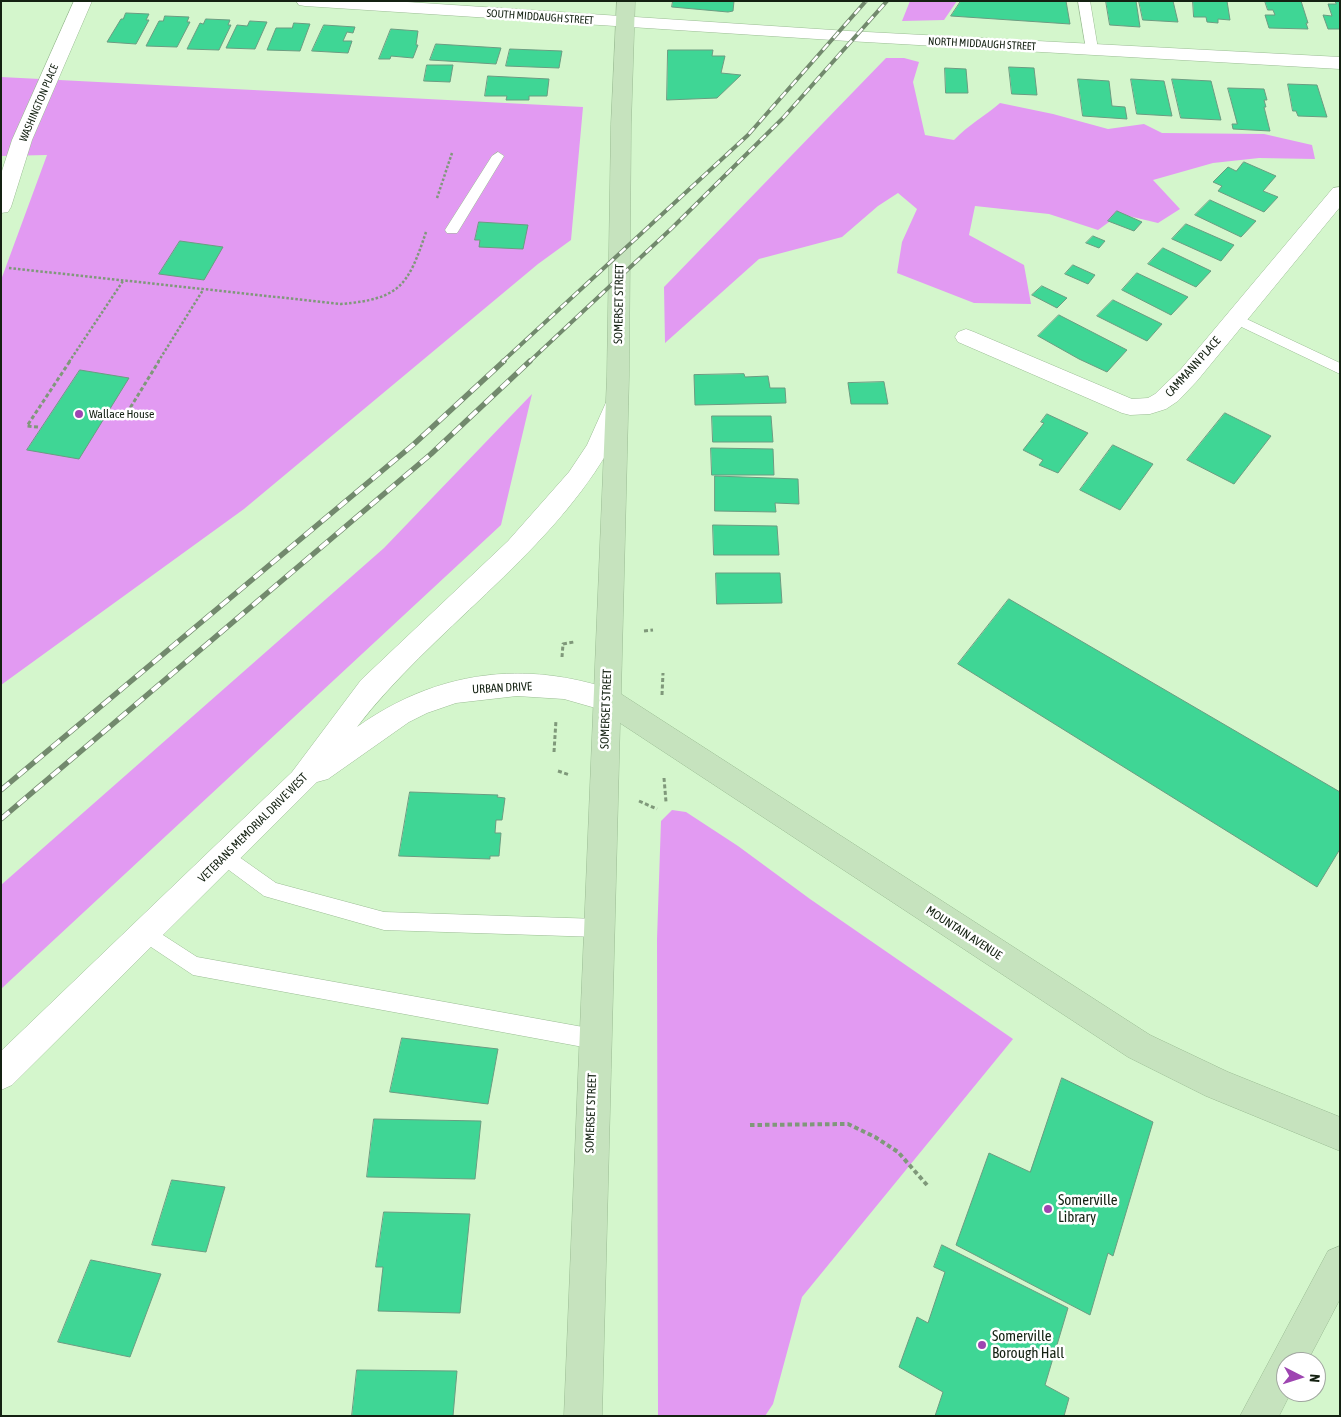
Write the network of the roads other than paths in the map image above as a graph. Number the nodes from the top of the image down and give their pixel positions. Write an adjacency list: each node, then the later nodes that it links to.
1 (82, 1): 10 (street, WASHINGTON PLACE)
2 (305, 1): 5 (street, SOUTH MIDDAUGH STREET)
3 (626, 1): 5 (street, SOMERSET STREET)
4 (1084, 1): 6 (lane)
5 (625, 23): 6 (street, NORTH MIDDAUGH STREET); 15 (street, SOMERSET STREET)
6 (1092, 50): 7 (street, NORTH MIDDAUGH STREET)
7 (1340, 63)
8 (498, 156): 11 (lane)
9 (1340, 193): 12 (street, CAMMANN PLACE)
10 (1, 207)
11 (452, 230)
12 (1236, 319): 13 (street, CAMMANN PLACE); 14 (lane)
13 (966, 337)
14 (1340, 369)
15 (616, 404): 16 (street, SOMERSET STREET); 17 (street, VETERANS MEMORIAL DRIVE WEST)
16 (606, 699): 17 (street, URBAN DRIVE); 19 (street, SOMERSET STREET); 23 (street, MOUNTAIN AVENUE)
17 (302, 781): 18 (street, VETERANS MEMORIAL DRIVE WEST)
18 (225, 856): 19 (lane); 20 (street, VETERANS MEMORIAL DRIVE WEST)
19 (598, 928): 21 (street, SOMERSET STREET)
20 (146, 933): 21 (lane); 22 (street, VETERANS MEMORIAL DRIVE WEST)
21 (594, 1039): 27 (street, SOMERSET STREET)
22 (1, 1074)
23 (1340, 1134)
24 (1340, 1263): 25 (street)
25 (1293, 1352)
26 (1276, 1384): 28 (street)
27 (582, 1416)
28 (1259, 1416)

